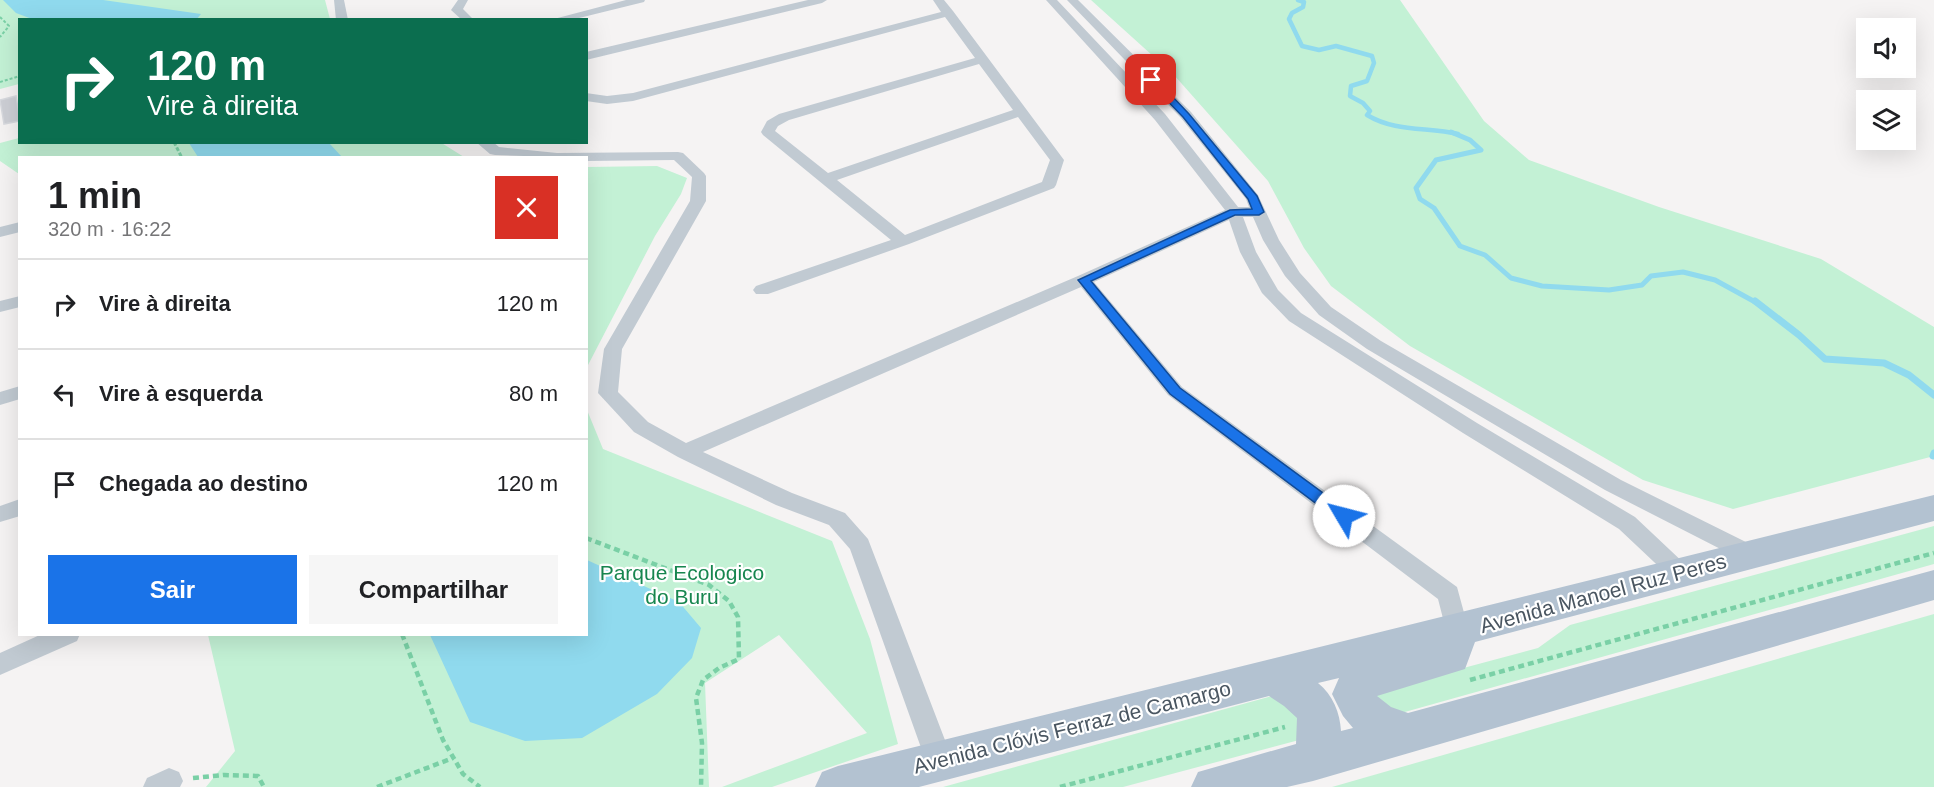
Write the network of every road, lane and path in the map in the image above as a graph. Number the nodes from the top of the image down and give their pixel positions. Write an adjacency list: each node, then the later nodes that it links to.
1 (339, 0): 11 (street)
2 (463, 0): 12 (street)
3 (640, 0): 13 (street)
4 (822, 0): 8 (street)
5 (938, 0): 9 (street)
6 (1050, 0): 25 (street)
7 (1072, 0): 26 (street)
8 (795, 3): 15 (street)
9 (949, 13): 16 (street); 19 (street)
10 (0, 17): 14 (path)
11 (342, 18)
12 (467, 18)
13 (564, 18)
14 (0, 37)
15 (588, 55)
16 (983, 59): 20 (street); 24 (street)
17 (18, 77): 18 (path)
18 (0, 82)
19 (588, 97)
20 (1023, 111): 24 (street); 29 (street)
21 (486, 144): 22 (street)
22 (547, 156)
23 (588, 157): 36 (street)
24 (825, 179): 29 (street)
25 (1233, 212): 26 (street); 30 (street); 43 (street)
26 (1259, 212): 42 (street)
27 (18, 228): 28 (street)
28 (0, 232)
29 (903, 241): 31 (street)
30 (1084, 280): 36 (street); 45 (street)
31 (762, 290)
32 (18, 302): 33 (street)
33 (0, 307)
34 (18, 393): 35 (street)
35 (0, 399)
36 (685, 452): 54 (street)
37 (18, 508): 39 (street)
38 (1934, 508): 42 (main road, Avenida Manoel Ruz Peres)
39 (0, 514)
40 (588, 539): 60 (path)
41 (1934, 553): 50 (path)
42 (1750, 554): 43 (main road, Avenida Manoel Ruz Peres)
43 (1679, 572): 45 (main road, Avenida Manoel Ruz Peres)
44 (1934, 585): 52 (main road)
45 (1457, 632): 49 (main road, Avenida Manoel Ruz Peres); 52 (main road)
46 (63, 636): 48 (street)
47 (403, 636): 53 (path)
48 (0, 664)
49 (1272, 677): 51 (main road); 54 (main road, Avenida Clóvis Ferraz de Camargo)
50 (1464, 682)
51 (1319, 718): 55 (main road); 62 (path)
52 (1408, 733): 55 (main road)
53 (453, 758): 58 (path); 59 (path)
54 (939, 761): 61 (main road, Avenida Clóvis Ferraz de Camargo)
55 (1313, 761): 63 (main road)
56 (163, 784): 57 (path)
57 (264, 787)
58 (377, 787)
59 (480, 787)
60 (701, 787)
61 (838, 787)
62 (1060, 787)
63 (1214, 787)

